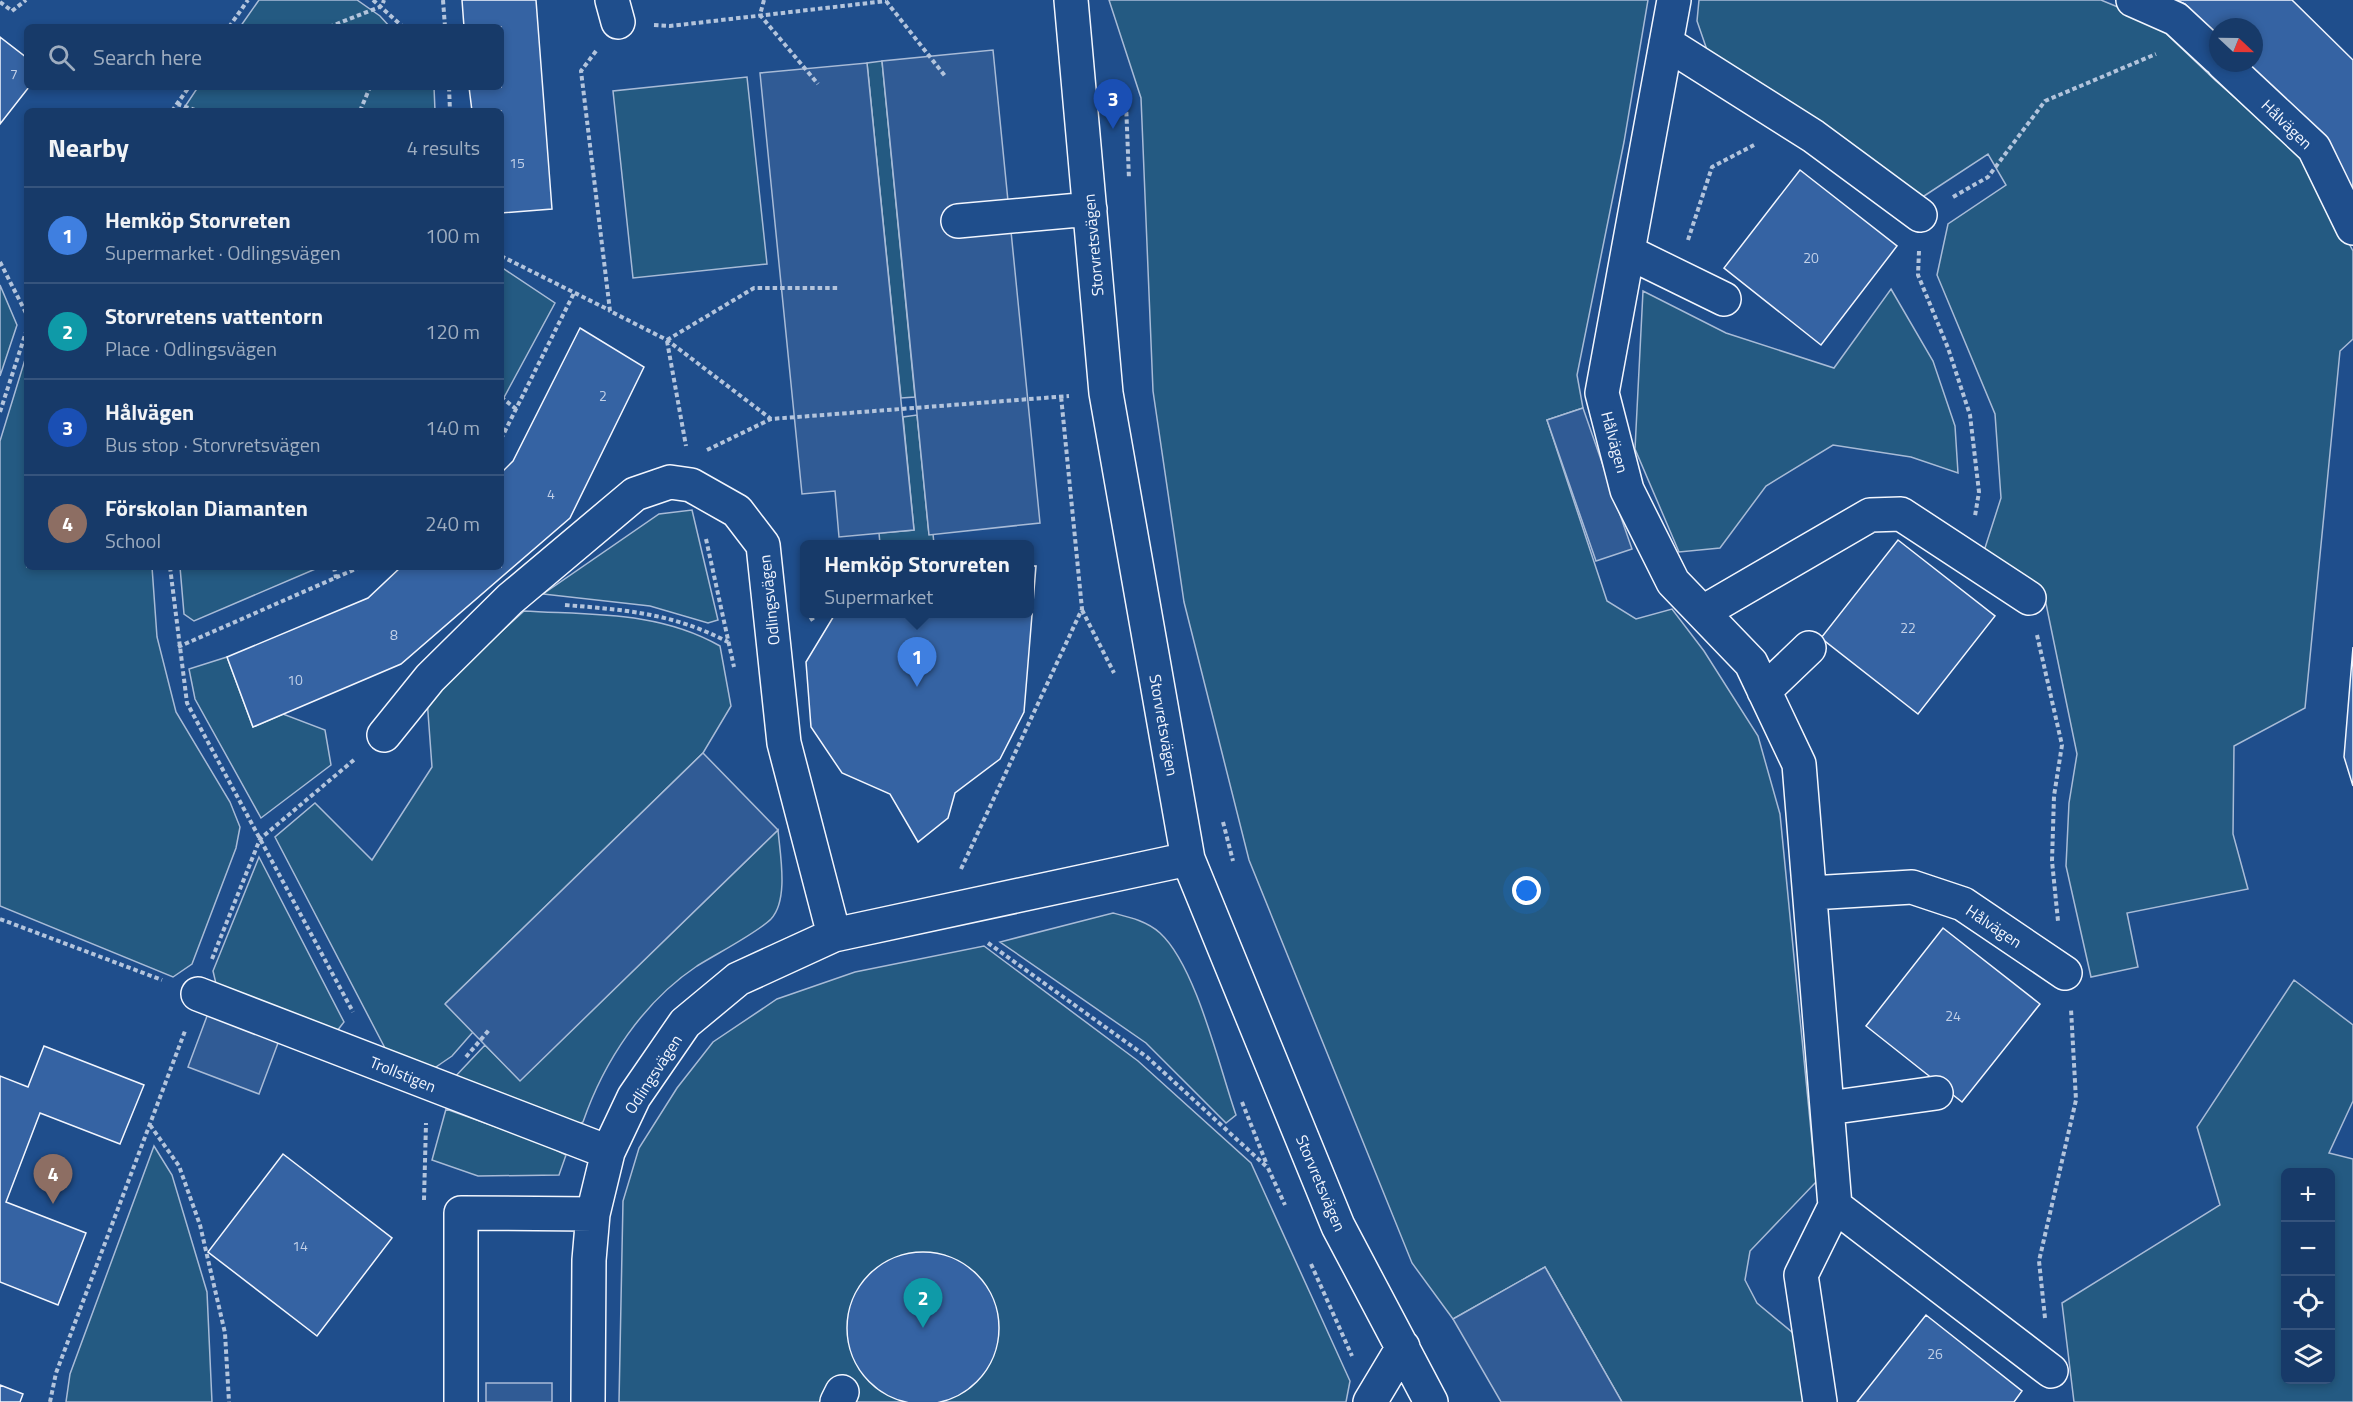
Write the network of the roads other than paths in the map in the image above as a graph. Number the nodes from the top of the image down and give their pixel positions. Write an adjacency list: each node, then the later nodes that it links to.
1 (1071, 0): 7 (street, Storvretsvägen)
2 (1674, 0): 4 (street, Hålvägen)
3 (2133, 0): 5 (street)
4 (1666, 43): 8 (street); 11 (street, Hålvägen)
5 (2207, 47)
6 (2233, 72): 10 (street, Hålvägen)
7 (1090, 209): 9 (street); 18 (street, Storvretsvägen)
8 (1920, 215)
9 (957, 221)
10 (2353, 228)
11 (1628, 252): 12 (street); 14 (street, Hålvägen)
12 (1724, 299)
13 (2029, 598): 14 (street)
14 (1703, 612): 16 (street, Hålvägen)
15 (1809, 648): 16 (street)
16 (1764, 691): 19 (street, Hålvägen)
17 (384, 735): 20 (street, Odlingsvägen)
18 (1188, 859): 20 (street, Odlingsvägen); 28 (street, Storvretsvägen)
19 (1811, 893): 21 (street, Hålvägen); 24 (street, Hålvägen)
20 (834, 935): 25 (street, Odlingsvägen)
21 (2065, 973)
22 (198, 994): 25 (street, Trollstigen)
23 (1936, 1093): 24 (street)
24 (1828, 1108): 26 (street, Hålvägen)
25 (608, 1152): 27 (street, Odlingsvägen)
26 (1835, 1206): 29 (street); 34 (street, Hålvägen)
27 (593, 1214): 31 (street); 32 (street, Odlingsvägen)
28 (1403, 1347): 30 (street); 33 (street, Storvretsvägen)
29 (2050, 1371)
30 (1371, 1400)
31 (461, 1402)
32 (588, 1402)
33 (1431, 1402)
34 (1820, 1402)

